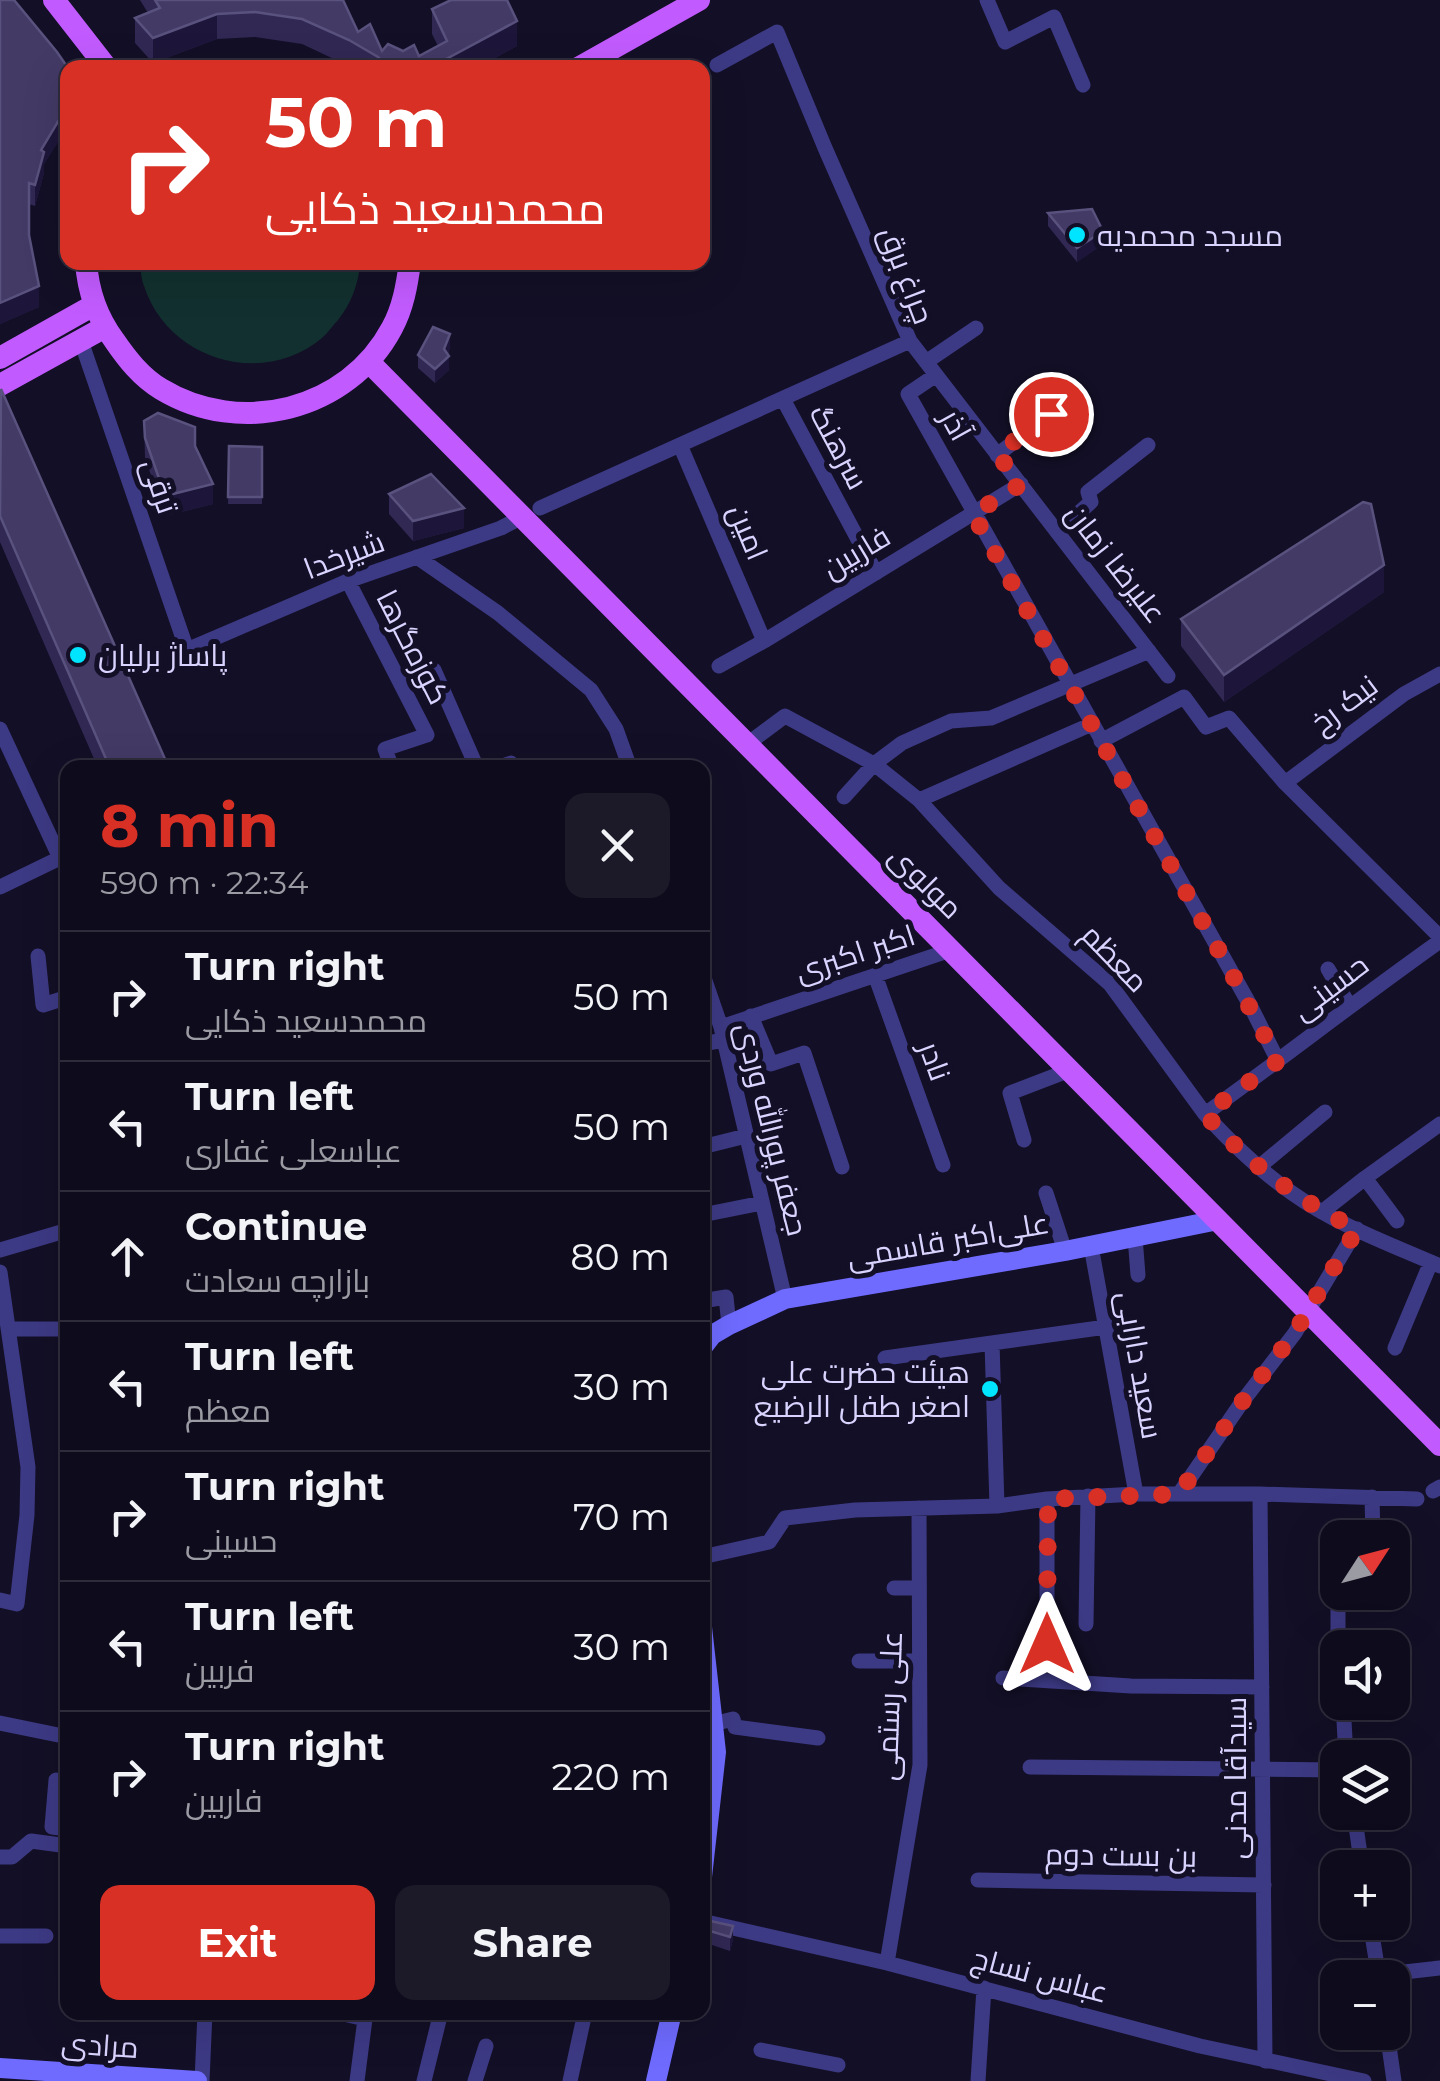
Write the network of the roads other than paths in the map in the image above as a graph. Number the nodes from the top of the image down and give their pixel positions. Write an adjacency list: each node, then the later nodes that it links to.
1 (54, 0): 4 (main road)
2 (699, 0): 5 (main road)
3 (986, 0): 7 (street)
4 (101, 60)
5 (592, 60)
6 (717, 66): 14 (street, چراغ برق)
7 (1083, 86)
8 (86, 270): 10 (main road)
9 (409, 270): 16 (main road)
10 (94, 305): 11 (main road); 15 (main road)
11 (104, 327): 13 (main road); 16 (main road)
12 (976, 328): 17 (street)
13 (80, 341): 18 (main road); 32 (street, ترقی)
14 (910, 341): 17 (street, علیرضا زمان); 20 (street, چراغ برق)
15 (0, 358)
16 (368, 362): 25 (main road, مولوی)
17 (931, 369): 23 (street, علیرضا زمان); 26 (street, آذر)
18 (0, 386)
19 (1078, 394): 23 (street)
20 (783, 400): 22 (street, چراغ برق); 29 (street, سرهنگ)
21 (1148, 444): 27 (street)
22 (680, 445): 25 (street, چراغ برق); 31 (street, امین)
23 (997, 454): 24 (street, علیرضا زمان)
24 (1021, 484): 26 (street, فاربین); 27 (street, علیرضا زمان)
25 (531, 512): 28 (street, شیرخدا); 42 (main road, مولوی)
26 (973, 514): 29 (street, فاربین); 37 (street)
27 (1057, 532): 33 (street, علیرضا زمان)
28 (416, 557): 30 (street, شیرخدا); 45 (street)
29 (876, 573): 31 (street, فاربین)
30 (348, 581): 32 (street, شیرخدا); 38 (street, کوزه‌گرها)
31 (764, 641): 34 (street, فاربین)
32 (187, 650)
33 (1149, 651): 36 (street, علیرضا زمان); 37 (street)
34 (719, 666)
35 (1440, 674): 47 (street, نیک رخ)
36 (1168, 676)
37 (1070, 684): 39 (street); 46 (street)
38 (402, 685): 43 (street, کوزه‌گرها); 44 (street)
39 (1092, 724): 41 (street); 49 (street)
40 (0, 729): 50 (street)
41 (1101, 741): 47 (street); 62 (street)
42 (746, 745): 46 (street, معظم); 52 (main road, مولوی)
43 (389, 760)
44 (473, 760)
45 (627, 760)
46 (874, 764): 48 (street); 49 (street, معظم)
47 (1285, 783): 51 (street)
48 (844, 796)
49 (918, 800): 65 (street, معظم)
50 (0, 887)
51 (1440, 939): 58 (street, حسینی)
52 (951, 950): 55 (street, اکبر اکبری); 63 (main road, مولوی)
53 (38, 956): 57 (street)
54 (1328, 968): 58 (street)
55 (875, 975): 59 (street, اکبر اکبری); 70 (street, نادر)
56 (710, 996): 60 (street, جعفر پورالله وردی)
57 (60, 1000)
58 (1349, 1005): 62 (street, حسینی)
59 (751, 1016): 60 (street, اکبر اکبری); 72 (street)
60 (722, 1033): 61 (street, اکبر اکبری); 67 (street, جعفر پورالله وردی)
61 (710, 1040)
62 (1278, 1061): 65 (street, حسینی)
63 (1070, 1070): 68 (street); 78 (main road, مولوی)
64 (1325, 1112): 71 (street)
65 (1205, 1114): 71 (street, معظم)
66 (1440, 1124): 73 (street)
67 (746, 1136): 69 (street); 75 (street, جعفر پورالله وردی)
68 (1024, 1140)
69 (710, 1145)
70 (943, 1165)
71 (1260, 1166): 76 (street, معظم)
72 (842, 1167)
73 (1365, 1178): 76 (street); 79 (street)
74 (1046, 1193): 85 (street)
75 (762, 1202): 77 (street); 89 (street, جعفر پورالله وردی)
76 (1322, 1212): 80 (street, معظم)
77 (710, 1214)
78 (1218, 1220): 82 (street, علی‌اکبر قاسمی); 91 (main road, مولوی)
79 (1397, 1221)
80 (1357, 1229): 86 (street, معظم); 91 (street)
81 (60, 1232): 84 (street)
82 (1136, 1237): 83 (street, علی‌اکبر قاسمی); 88 (street)
83 (1091, 1246): 85 (street, علی‌اکبر قاسمی); 93 (street, سعید دارابی)
84 (0, 1250)
85 (1066, 1251): 89 (street, علی‌اکبر قاسمی)
86 (1435, 1264): 98 (street)
87 (0, 1272): 94 (street)
88 (1138, 1275)
89 (785, 1299): 92 (street, علی‌اکبر قاسمی)
90 (710, 1300): 92 (street)
91 (1308, 1312): 100 (main road, مولوی); 102 (street)
92 (728, 1324): 96 (street, علی‌اکبر قاسمی)
93 (1106, 1327): 97 (street); 101 (street, سعید دارابی)
94 (8, 1329): 95 (street); 114 (street)
95 (60, 1330)
96 (710, 1338)
97 (992, 1342): 99 (street); 108 (street)
98 (1395, 1348)
99 (885, 1358)
100 (1440, 1445)
101 (1136, 1494): 102 (street); 104 (street)
102 (1179, 1494): 103 (street)
103 (1260, 1494): 105 (street); 120 (street, سیدآقا مدنی)
104 (1088, 1496): 106 (street); 115 (street)
105 (1372, 1498): 107 (street); 110 (street)
106 (1048, 1499): 108 (street); 116 (street)
107 (1418, 1500)
108 (998, 1506): 109 (street)
109 (919, 1508): 111 (street); 113 (street, علی رستمی)
110 (1373, 1520)
111 (710, 1556)
112 (894, 1588): 113 (street)
113 (919, 1588): 118 (street, علی رستمی)
114 (0, 1600)
115 (1086, 1624)
116 (1047, 1644)
117 (860, 1661): 118 (street)
118 (919, 1661): 139 (street, علی رستمی)
119 (1004, 1678): 120 (street)
120 (1262, 1687): 127 (street, سیدآقا مدنی)
121 (710, 1697): 123 (street)
122 (0, 1723): 124 (street)
123 (713, 1724): 125 (street); 130 (street)
124 (60, 1735)
125 (818, 1738)
126 (1030, 1767): 127 (street)
127 (1263, 1770): 128 (street); 135 (street, سیدآقا مدنی)
128 (1320, 1770)
129 (56, 1780): 131 (street)
130 (710, 1806)
131 (60, 1828)
132 (60, 1845): 133 (street)
133 (0, 1857)
134 (978, 1880): 135 (street, بن بست دوم)
135 (1264, 1885): 152 (street, سیدآقا مدنی)
136 (710, 1923): 139 (street, عباس نساج)
137 (0, 1936): 138 (street)
138 (46, 1936)
139 (887, 1963): 142 (street, عباس نساج)
140 (1440, 1968): 141 (street)
141 (1410, 1972)
142 (984, 1988): 152 (street, عباس نساج); 162 (street)
143 (205, 2020): 155 (street)
144 (365, 2020): 156 (street)
145 (439, 2020): 157 (street)
146 (583, 2020): 159 (street)
147 (670, 2020): 160 (street)
148 (486, 2046): 158 (street)
149 (761, 2050): 151 (street)
150 (1390, 2050): 164 (street)
151 (820, 2062): 153 (street); 161 (street)
152 (1266, 2062): 163 (street, عباس نساج)
153 (838, 2064)
154 (0, 2068): 155 (street, مرادی)
155 (199, 2081)
156 (357, 2081)
157 (424, 2081)
158 (475, 2081)
159 (570, 2081)
160 (656, 2081)
161 (816, 2081)
162 (978, 2081)
163 (1364, 2081)
164 (1394, 2081)

